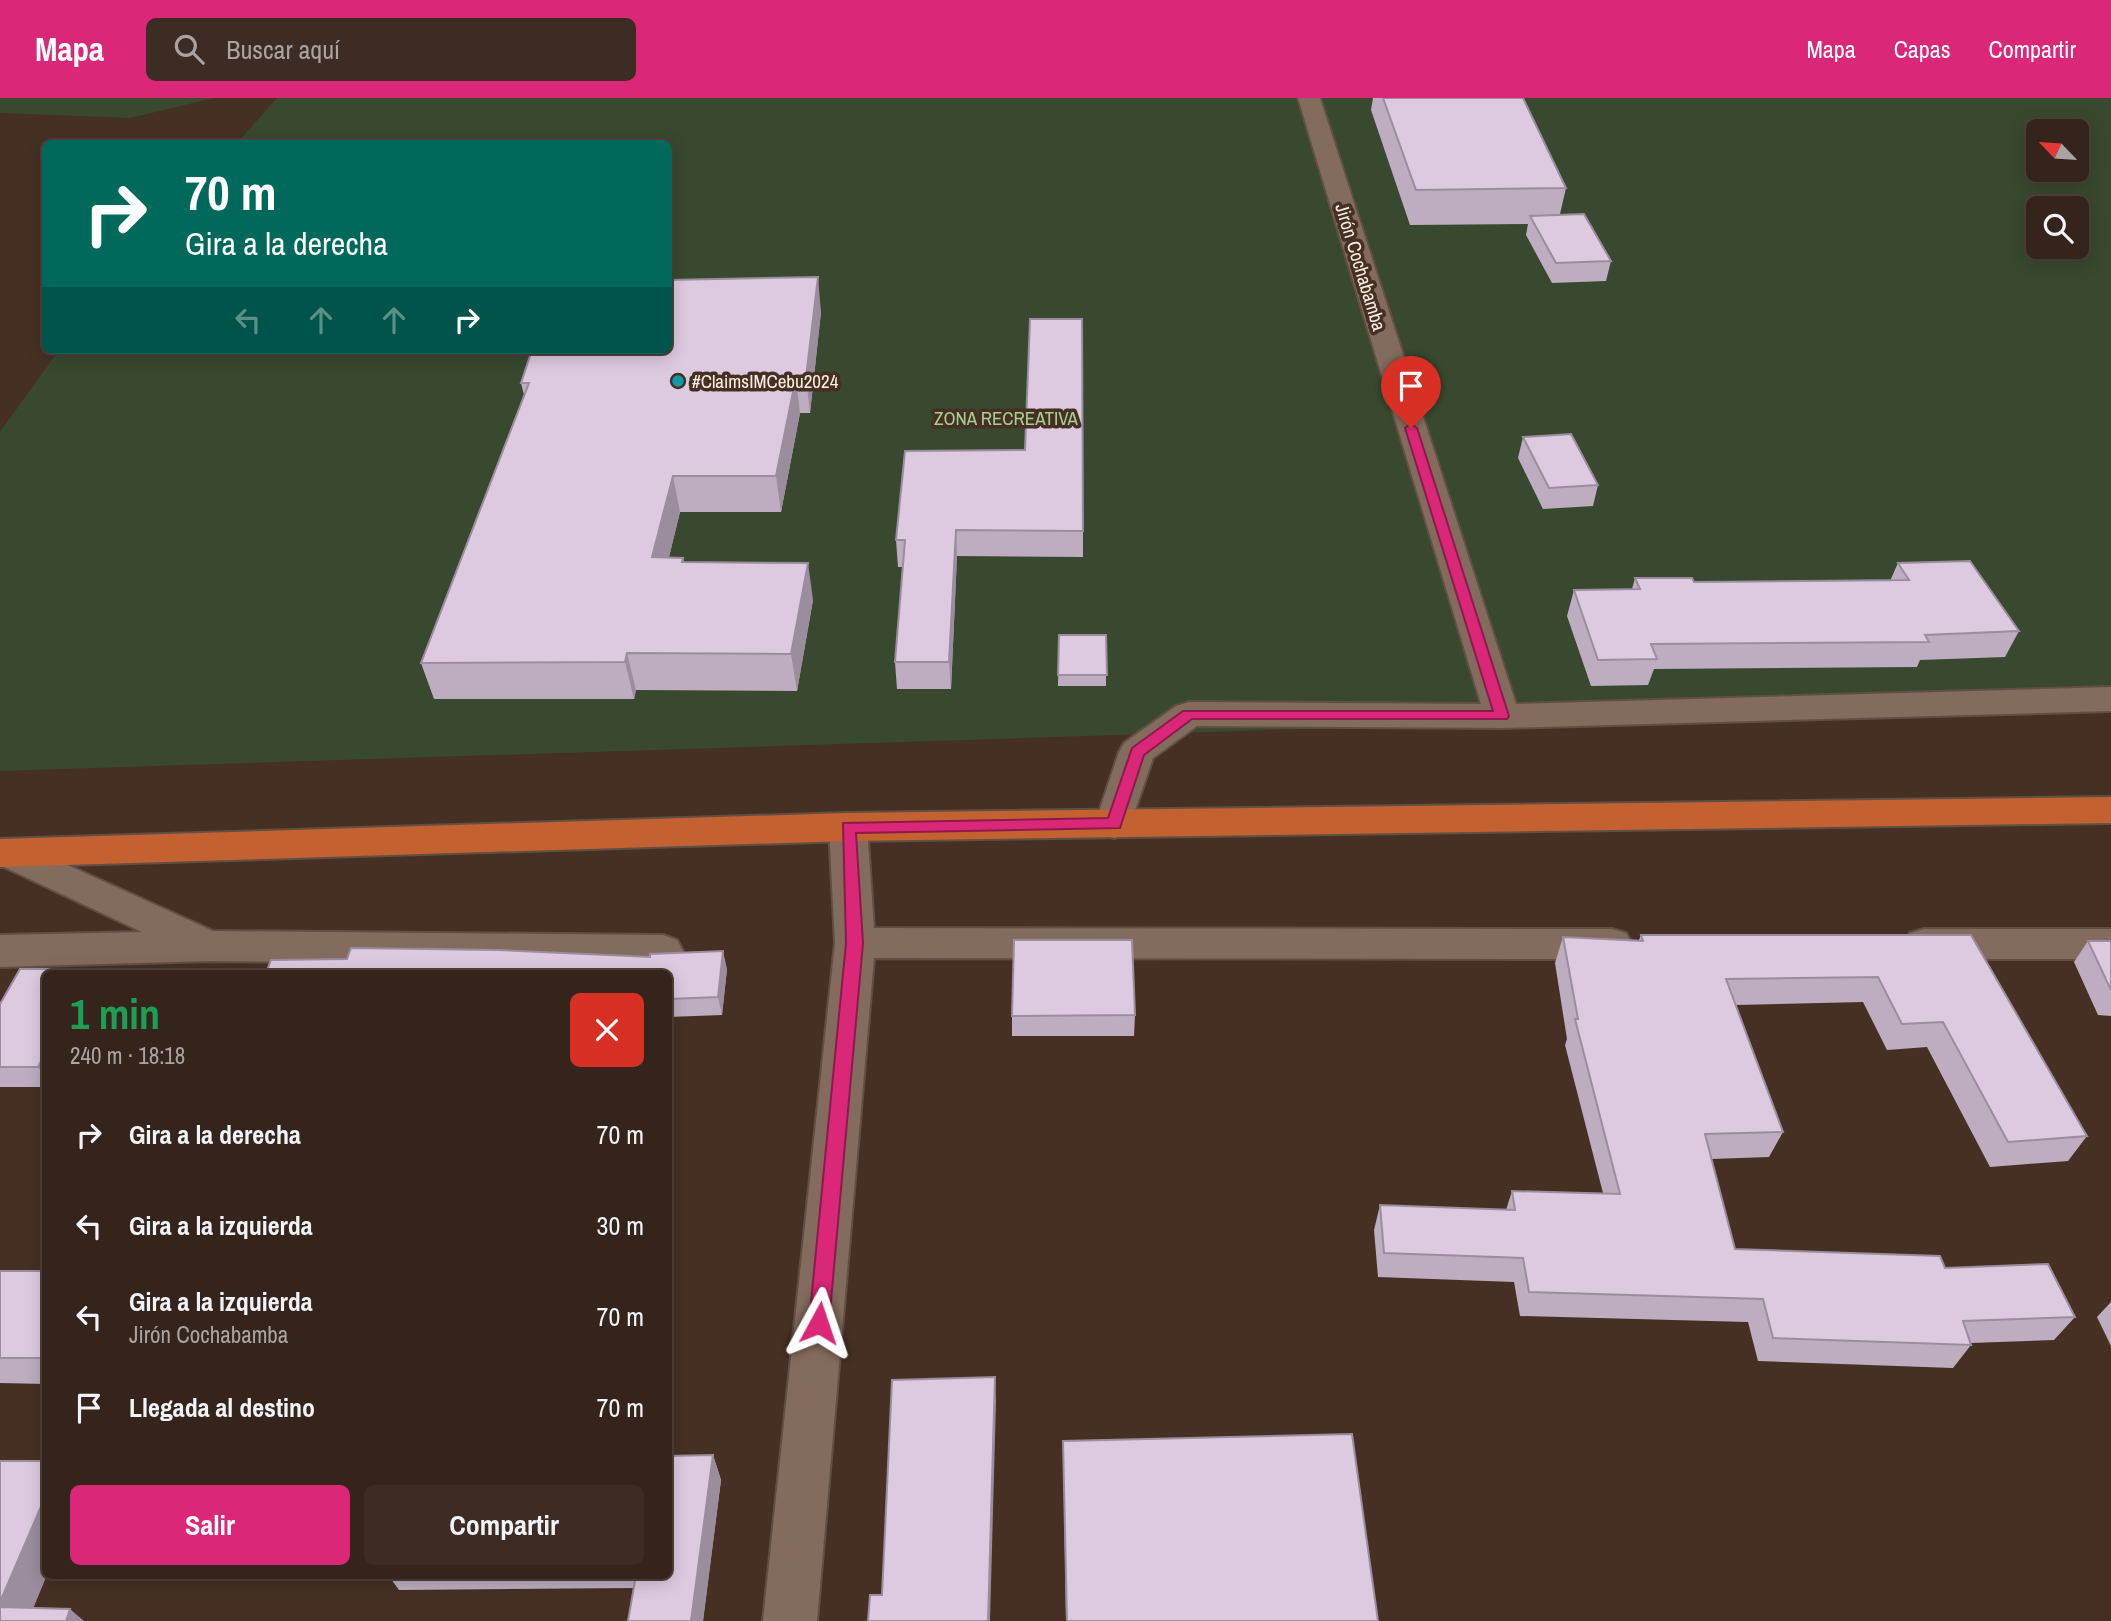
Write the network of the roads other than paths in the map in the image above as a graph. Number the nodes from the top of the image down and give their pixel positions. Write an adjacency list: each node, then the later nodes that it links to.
1 (1309, 98): 3 (street, Jirón Cochabamba)
2 (2111, 699): 3 (street)
3 (1502, 716): 5 (street)
4 (2111, 810): 5 (highway)
5 (1114, 824): 6 (highway)
6 (848, 827): 7 (highway); 8 (street)
7 (5, 853): 12 (street)
8 (855, 943): 9 (street); 15 (street)
9 (1650, 944)
10 (1887, 944): 11 (street)
11 (2111, 944)
12 (210, 946): 13 (street); 14 (street)
13 (0, 951)
14 (663, 951)
15 (790, 1621)

